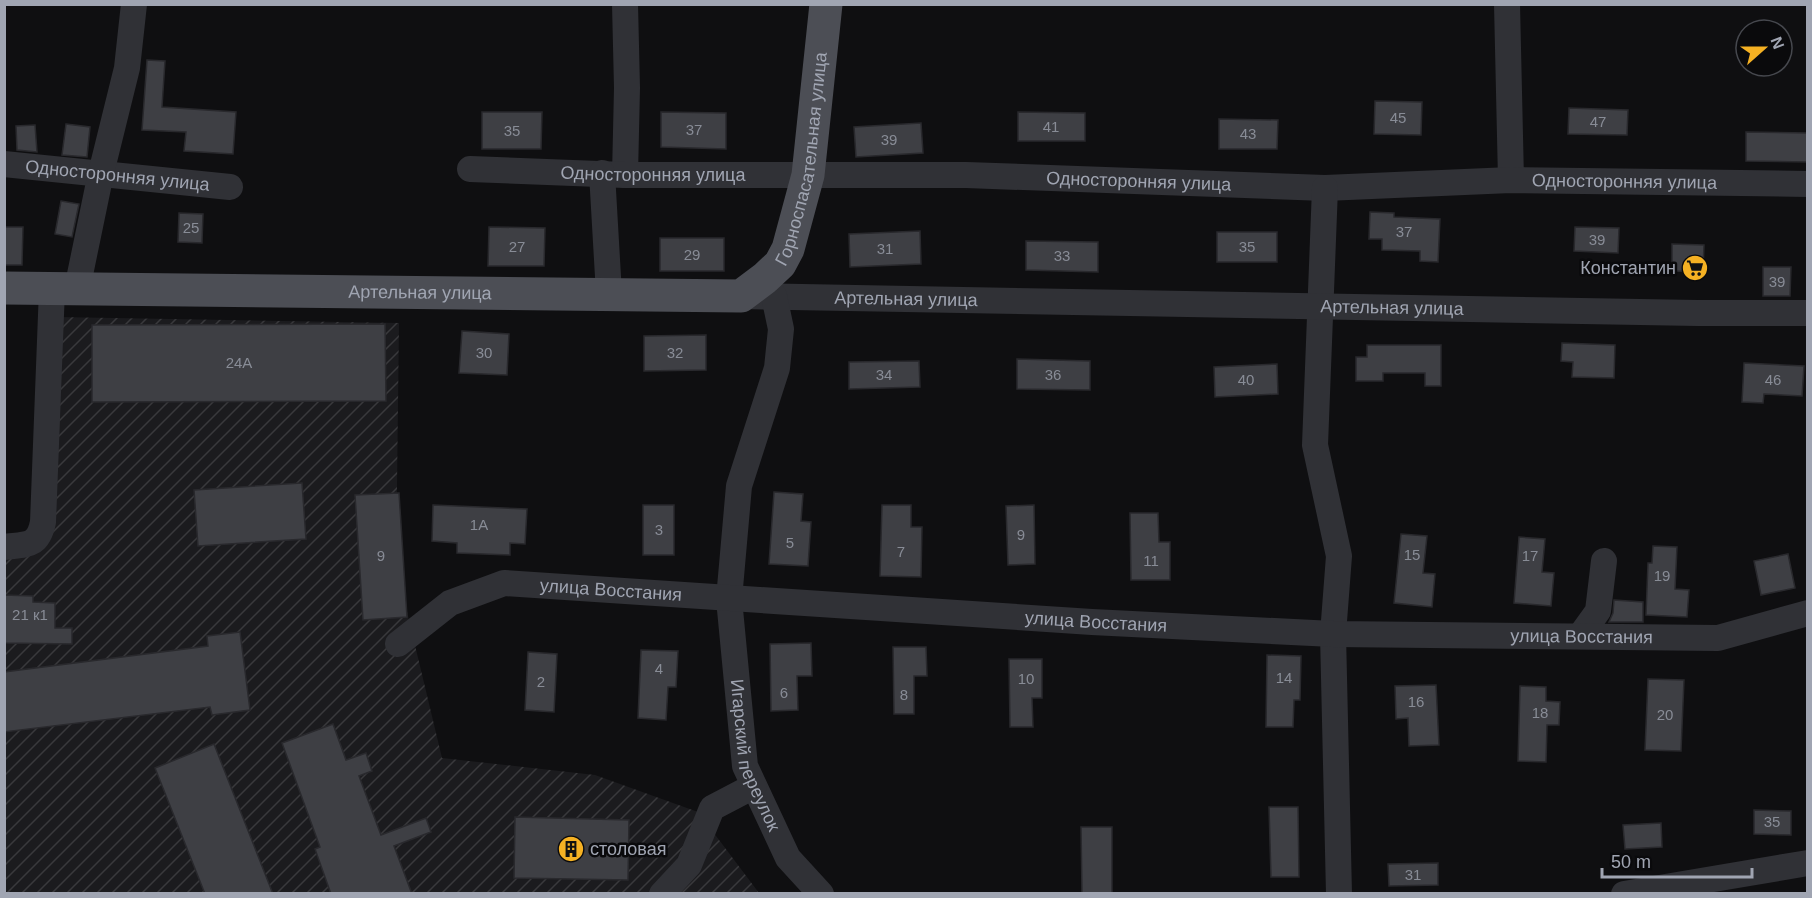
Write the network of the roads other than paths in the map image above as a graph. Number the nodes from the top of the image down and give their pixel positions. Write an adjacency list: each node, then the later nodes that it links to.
1 (134, 4): 7 (street)
2 (625, 4): 8 (street)
3 (826, 4): 9 (main road, Горноспасательная улица)
4 (1507, 4): 10 (street)
5 (4, 164): 7 (street, Односторонняя улица)
6 (470, 168): 8 (street, Односторонняя улица)
7 (101, 173): 12 (street, Односторонняя улица); 15 (street)
8 (614, 174): 9 (street, Односторонняя улица); 16 (street)
9 (808, 175): 13 (street, Односторонняя улица); 17 (main road, Горноспасательная улица)
10 (1512, 180): 11 (street, Односторонняя улица); 13 (street, Односторонняя улица)
11 (1808, 184)
12 (230, 187)
13 (1325, 188): 19 (street)
14 (4, 288): 15 (main road, Артельная улица)
15 (65, 289): 16 (main road, Артельная улица); 21 (street)
16 (609, 294): 17 (main road, Артельная улица)
17 (741, 296): 18 (street, Артельная улица)
18 (774, 296): 19 (street, Артельная улица); 23 (street)
19 (1322, 306): 20 (street, Артельная улица); 25 (street)
20 (1808, 313)
21 (4, 548)
22 (1604, 561): 26 (street)
23 (729, 599): 25 (street, улица Восстания); 27 (street, улица Восстания); 28 (street, Игарский переулок)
24 (1808, 613): 26 (street, улица Восстания)
25 (1333, 634): 26 (street, улица Восстания); 32 (street)
26 (1580, 636)
27 (398, 644)
28 (754, 786): 30 (street); 31 (street, Игарский переулок)
29 (1808, 863): 33 (street)
30 (662, 894)
31 (821, 894)
32 (1339, 894)
33 (1624, 894)

